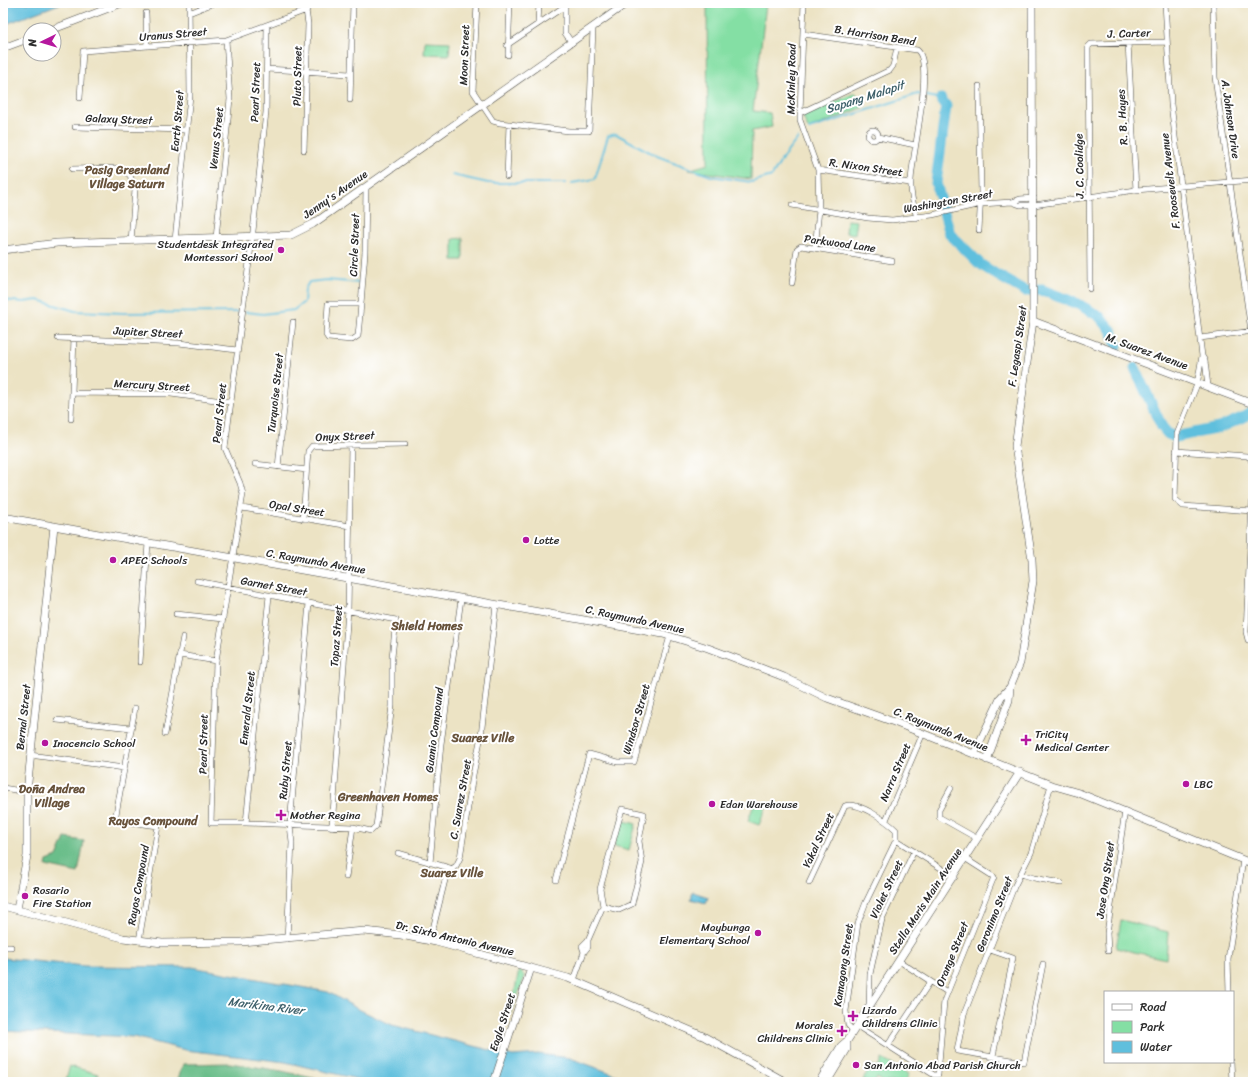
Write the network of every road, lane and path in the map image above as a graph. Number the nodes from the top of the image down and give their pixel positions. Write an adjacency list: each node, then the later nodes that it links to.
1 (122, 3): 20 (main road)
2 (189, 3): 17 (street, Earth Street)
3 (214, 3): 17 (street)
4 (306, 3): 15 (street, Pluto Street)
5 (353, 3): 37 (street)
6 (477, 3): 41 (street, Moon Street)
7 (510, 3): 30 (street)
8 (539, 3): 18 (street)
9 (627, 3): 21 (main road, Jenny's Avenue)
10 (804, 3): 22 (street, McKinley Road)
11 (1032, 3): 61 (main road, F. Legaspi Street)
12 (1165, 3): 25 (street, F. Roosevelt Avenue)
13 (1213, 3): 53 (street, A. Johnson Drive)
14 (565, 4): 18 (street); 26 (street)
15 (307, 10): 19 (street, Uranus Street); 36 (street, Pluto Street)
16 (146, 13): 31 (street)
17 (189, 13): 28 (street, Earth Street)
18 (538, 24): 30 (street)
19 (267, 25): 23 (street, Uranus Street); 35 (street, Pearl Street)
20 (62, 26)
21 (593, 28): 26 (main road, Jenny's Avenue); 43 (street, Moon Street)
22 (803, 34): 32 (street, B. Harrison Bend); 42 (street, McKinley Road)
23 (226, 40): 28 (street, Uranus Street); 68 (street, Venus Street)
24 (22, 41): 33 (main road)
25 (1167, 42): 27 (street, J. Carter); 56 (street, F. Roosevelt Avenue)
26 (572, 43): 41 (main road, Jenny's Avenue)
27 (1128, 43): 29 (street, J. Carter); 57 (street, R. B. Hayes)
28 (189, 44): 31 (street, Uranus Street); 45 (street, Earth Street)
29 (1091, 44): 59 (street, J. C. Coolidge)
30 (507, 45): 34 (street)
31 (147, 46): 39 (street, Uranus Street)
32 (897, 47): 42 (street); 47 (street, B. Harrison Bend)
33 (3, 48)
34 (508, 55)
35 (267, 69): 36 (street); 67 (street, Pearl Street)
36 (306, 72): 37 (street); 48 (street, Pluto Street)
37 (350, 74): 40 (street)
38 (979, 86): 62 (street)
39 (80, 98)
40 (350, 100)
41 (483, 104): 43 (street, Moon Street); 55 (main road, Jenny's Avenue)
42 (800, 113): 50 (street, McKinley Road)
43 (509, 124): 51 (street)
44 (75, 127): 45 (street, Galaxy Street)
45 (186, 130): 69 (street, Earth Street)
46 (878, 137): 47 (street)
47 (915, 145): 54 (street, B. Harrison Bend)
48 (304, 150)
49 (72, 169): 70 (street)
50 (818, 170): 54 (street, R. Nixon Street); 64 (street, McKinley Road)
51 (507, 177)
52 (1253, 180): 53 (street, Washington Street)
53 (1230, 182): 56 (street, Washington Street); 79 (street, A. Johnson Drive)
54 (910, 183): 65 (street, B. Harrison Bend)
55 (366, 187): 67 (main road, Jenny's Avenue); 76 (street, Circle Street)
56 (1180, 187): 57 (street, Washington Street); 82 (street, F. Roosevelt Avenue)
57 (1136, 190): 59 (street, Washington Street)
58 (1066, 196): 60 (street, Washington Street)
59 (1090, 197): 60 (street, Washington Street); 75 (street, J. C. Coolidge)
60 (1075, 199): 61 (street, Washington Street)
61 (1034, 202): 62 (street, Washington Street); 77 (main road, F. Legaspi Street)
62 (981, 204): 65 (street, Washington Street); 66 (street)
63 (792, 205): 64 (street, Washington Street)
64 (819, 210): 65 (street, Washington Street); 71 (street, McKinley Road)
65 (916, 218)
66 (979, 230)
67 (252, 237): 68 (main road, Jenny's Avenue); 83 (street, Pearl Street)
68 (216, 238): 69 (main road, Jenny's Avenue)
69 (175, 240): 70 (main road, Jenny's Avenue)
70 (131, 241): 72 (main road, Jenny's Avenue)
71 (815, 248): 73 (street, Parkwood Lane); 74 (street, Parkwood Lane)
72 (3, 250)
73 (892, 261)
74 (792, 284)
75 (1090, 289)
76 (361, 304): 76 (street, Circle Street)
77 (1033, 321): 85 (main road, M. Suarez Avenue); 123 (main road, F. Legaspi Street)
78 (292, 322): 96 (street, Turquoise Street)
79 (1252, 331): 82 (street)
80 (58, 338): 81 (street, Jupiter Street)
81 (74, 338): 83 (street, Jupiter Street); 87 (street)
82 (1200, 338): 84 (street, F. Roosevelt Avenue)
83 (237, 350): 88 (street, Pearl Street)
84 (1202, 356): 85 (street, F. Roosevelt Avenue); 86 (street, F. Roosevelt Avenue)
85 (1197, 382): 86 (main road, M. Suarez Avenue); 93 (street, F. Roosevelt Avenue)
86 (1208, 386): 89 (main road, M. Suarez Avenue)
87 (72, 393): 88 (street, Mercury Street); 90 (street)
88 (230, 402): 99 (street, Pearl Street)
89 (1253, 404)
90 (71, 420)
91 (405, 444): 92 (street, Onyx Street)
92 (351, 446): 97 (street, Onyx Street); 104 (street, Topaz Street)
93 (1176, 451): 95 (street); 100 (street)
94 (255, 464): 96 (street)
95 (1253, 464)
96 (278, 467): 97 (street)
97 (306, 470): 102 (street, Onyx Street)
98 (1253, 481): 100 (street)
99 (242, 508): 102 (street, Opal Street); 106 (street, Pearl Street)
100 (1252, 511): 119 (street)
101 (3, 517): 103 (main road, C. Raymundo Avenue)
102 (303, 519): 104 (street, Opal Street)
103 (54, 526): 105 (main road, C. Raymundo Avenue); 130 (main road, Bernal Street)
104 (350, 526): 107 (street, Topaz Street)
105 (148, 543): 106 (main road, C. Raymundo Avenue); 122 (street)
106 (233, 557): 107 (main road, C. Raymundo Avenue); 109 (street, Pearl Street)
107 (349, 579): 111 (main road, C. Raymundo Avenue); 114 (street, Topaz Street)
108 (198, 581): 109 (street, Garnet Street)
109 (229, 588): 110 (street, Garnet Street); 116 (street, Pearl Street)
110 (269, 596): 112 (street, Garnet Street); 140 (street, Emerald Street)
111 (461, 599): 113 (main road, C. Raymundo Avenue); 150 (street, Guanio Compound)
112 (309, 602): 114 (street, Garnet Street); 141 (street, Ruby Street)
113 (496, 605): 117 (main road, C. Raymundo Avenue); 152 (street, C. Suarez Street)
114 (348, 610): 142 (street, Topaz Street); 143 (street, Garnet Street)
115 (176, 614): 116 (street)
116 (223, 619): 121 (street, Pearl Street)
117 (670, 636): 127 (main road, C. Raymundo Avenue); 156 (street, Windsor Street)
118 (183, 637): 120 (street)
119 (1253, 641)
120 (180, 655): 121 (street); 128 (street)
121 (216, 661): 140 (street, Pearl Street)
122 (140, 662)
123 (1010, 688): 129 (main road, F. Legaspi Street); 131 (main road, F. Legaspi Street)
124 (135, 708): 126 (street, Rayos Compound)
125 (57, 720): 126 (street)
126 (131, 728): 132 (street, Rayos Compound)
127 (923, 733): 129 (main road, C. Raymundo Avenue); 139 (street, Narra Street)
128 (165, 734)
129 (974, 754): 131 (main road, C. Raymundo Avenue)
130 (30, 755): 132 (street); 137 (main road, Bernal Street)
131 (987, 760): 133 (main road, C. Raymundo Avenue)
132 (124, 768): 163 (street, Rayos Compound)
133 (1020, 772): 134 (main road, C. Raymundo Avenue); 145 (main road, Stella Maris Main Avenue)
134 (1051, 785): 138 (main road, C. Raymundo Avenue); 153 (street, Geronimo Street)
135 (3, 788): 137 (street)
136 (951, 788): 145 (street)
137 (27, 792): 161 (main road, Bernal Street)
138 (1125, 811): 149 (main road, C. Raymundo Avenue); 168 (street, Jose Ong Street)
139 (886, 820): 144 (street); 157 (street, Yakal Street)
140 (246, 823): 141 (street)
141 (290, 824): 142 (street); 162 (street, Ruby Street)
142 (332, 827): 143 (street)
143 (353, 828): 154 (street)
144 (897, 838): 146 (street); 177 (street, Kamagong Street)
145 (978, 839): 148 (main road, Stella Maris Main Avenue)
146 (914, 851): 155 (street); 176 (street, Violet Street)
147 (398, 853): 150 (street)
148 (966, 859): 155 (main road, Stella Maris Main Avenue); 175 (street, Orange Street)
149 (1243, 860): 151 (main road, C. Raymundo Avenue); 174 (street)
150 (430, 864): 152 (street)
151 (1253, 864)
152 (452, 869): 164 (street, C. Suarez Street)
153 (1021, 874): 158 (street); 167 (street, Geronimo Street)
154 (346, 876)
155 (954, 877): 169 (main road, Stella Maris Main Avenue)
156 (556, 880)
157 (809, 883)
158 (1061, 883)
159 (3, 906): 161 (main road, Dr. Sixto Antonio Avenue)
160 (603, 906): 160 (street); 172 (street)
161 (17, 909): 163 (main road, Dr. Sixto Antonio Avenue)
162 (287, 939): 163 (main road, Dr. Sixto Antonio Avenue); 164 (main road, Dr. Sixto Antonio Avenue)
163 (139, 941)
164 (430, 941): 171 (main road, Dr. Sixto Antonio Avenue)
165 (11, 947): 166 (street)
166 (3, 948)
167 (990, 950): 180 (street); 180 (street, Geronimo Street)
168 (1108, 951)
169 (899, 961): 173 (street); 176 (main road, Stella Maris Main Avenue)
170 (1043, 964): 180 (street)
171 (532, 968): 172 (main road, Dr. Sixto Antonio Avenue); 182 (main road, Eagle Street)
172 (574, 980): 183 (main road, Dr. Sixto Antonio Avenue)
173 (930, 982): 175 (street); 179 (street)
174 (1229, 991)
175 (947, 992): 179 (street, Orange Street)
176 (868, 1006): 177 (main road, Stella Maris Main Avenue)
177 (855, 1029): 178 (main road, Stella Maris Main Avenue); 179 (street)
178 (848, 1041): 184 (main road, Stella Maris Main Avenue); 185 (main road, Stella Maris Main Avenue)
179 (888, 1045)
180 (993, 1056)
181 (1231, 1063): 186 (street)
182 (494, 1082)
183 (786, 1082)
184 (819, 1082)
185 (827, 1082)
186 (1232, 1082)

